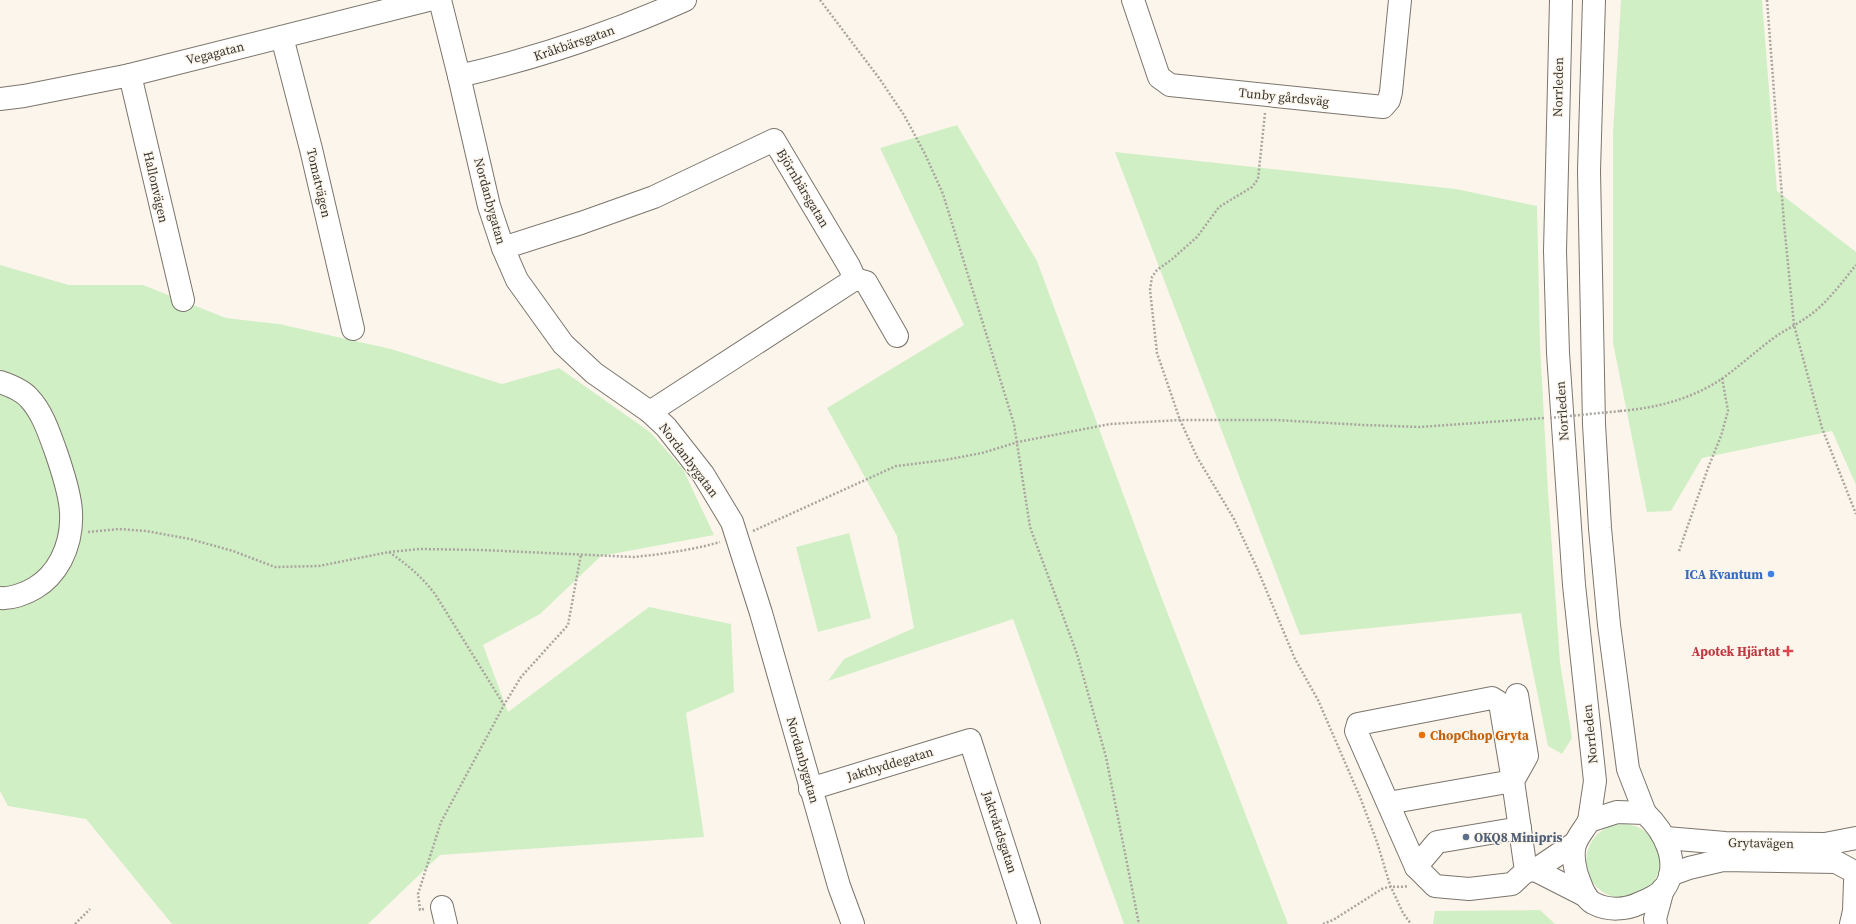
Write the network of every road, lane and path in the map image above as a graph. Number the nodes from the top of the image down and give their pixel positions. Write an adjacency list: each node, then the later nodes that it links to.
1 (428, 0): 10 (street, Vegagatan)
2 (440, 0): 12 (street, Nordanbygatan)
3 (685, 0): 12 (street, Kråkbärsgatan)
4 (820, 0): 26 (path)
5 (1133, 0): 13 (street, Tunby gårdsväg)
6 (1400, 0): 13 (street, Tunby gårdsväg)
7 (1561, 0): 39 (street, Norrleden)
8 (1594, 0): 38 (street)
9 (1767, 0): 19 (path)
10 (282, 37): 11 (street, Vegagatan); 20 (street, Tomatvägen)
11 (130, 75): 14 (street, Vegagatan); 18 (street, Hallonvägen)
12 (460, 76): 15 (street, Nordanbygatan)
13 (1266, 95): 25 (path)
14 (0, 99)
15 (502, 248): 17 (street, Björnbärsgatan); 24 (street, Nordanbygatan)
16 (1856, 265): 19 (path)
17 (855, 279): 21 (street); 24 (street)
18 (182, 300)
19 (1794, 325): 22 (path); 27 (path)
20 (353, 329)
21 (897, 336)
22 (1722, 378): 25 (path, bridge); 29 (path)
23 (0, 382): 28 (street)
24 (650, 412): 36 (street, Nordanbygatan)
25 (1180, 420): 26 (path); 48 (path)
26 (1018, 442): 56 (path)
27 (1856, 514)
28 (71, 533): 31 (street); 33 (path)
29 (1679, 551)
30 (581, 554): 33 (path)
31 (0, 598)
32 (1517, 695): 35 (street)
33 (504, 705): 51 (path)
34 (970, 740): 36 (street, Jakthyddegatan); 55 (street, Jaktvårdsgatan)
35 (1513, 781): 37 (street); 37 (street); 40 (street)
36 (810, 789): 54 (street, Nordanbygatan)
37 (1388, 803): 44 (street)
38 (1645, 813): 39 (street); 41 (street)
39 (1589, 821): 43 (street)
40 (1520, 828): 44 (street); 45 (street)
41 (1666, 838): 42 (street, Grytavägen); 47 (street)
42 (1856, 838): 46 (street)
43 (1575, 843): 45 (street); 49 (street)
44 (1416, 867): 45 (street)
45 (1530, 870): 49 (street)
46 (1854, 878): 47 (street, Grytavägen); 52 (street)
47 (1667, 882): 49 (street); 60 (street)
48 (1390, 885): 57 (path); 58 (path)
49 (1590, 900): 59 (street)
50 (90, 909): 53 (path)
51 (444, 915)
52 (1854, 915)
53 (75, 924)
54 (853, 924)
55 (1030, 924)
56 (1139, 924)
57 (1323, 924)
58 (1411, 924)
59 (1604, 924)
60 (1656, 924)

